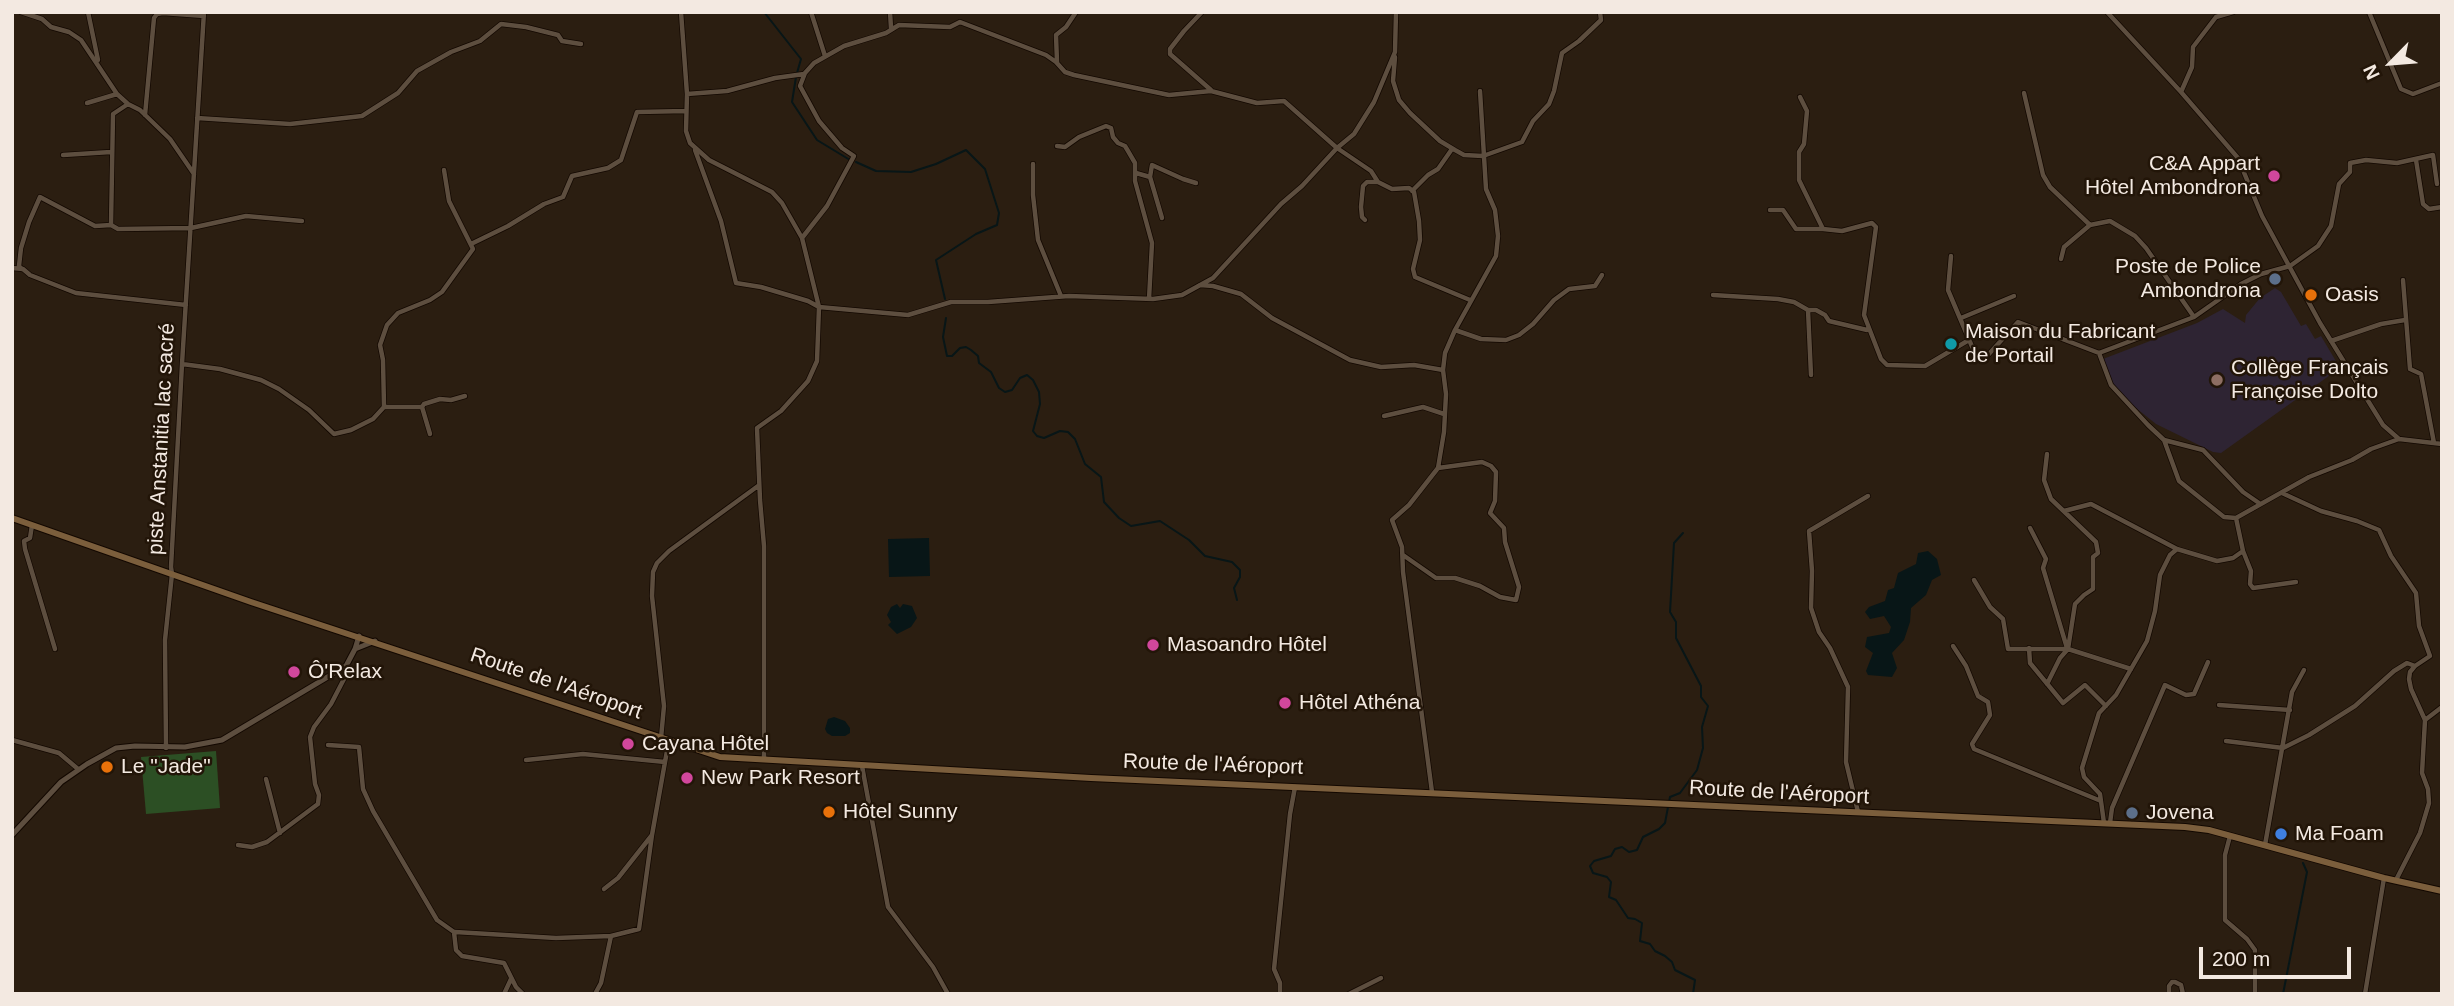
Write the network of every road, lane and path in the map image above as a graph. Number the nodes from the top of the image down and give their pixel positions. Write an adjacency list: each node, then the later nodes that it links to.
1 (21, 12): 19 (street)
2 (88, 12): 19 (street)
3 (681, 12): 25 (street)
4 (811, 12): 17 (street)
5 (890, 12): 14 (street)
6 (1076, 12): 18 (street)
7 (1202, 12): 22 (street)
8 (1396, 12): 16 (street)
9 (1600, 12): 40 (street)
10 (2107, 12): 24 (street)
11 (2233, 12): 24 (street)
12 (2368, 12): 21 (street)
13 (204, 14): 32 (street); 33 (street, piste Anstanitia lac sacré)
14 (891, 29): 17 (street); 18 (street)
15 (581, 44): 33 (street)
16 (1395, 52): 35 (street); 36 (street)
17 (825, 56): 20 (street)
18 (1057, 63): 22 (street)
19 (99, 64): 27 (street)
20 (804, 74): 25 (street); 60 (street)
21 (2442, 83)
22 (1211, 91): 35 (street)
23 (1480, 91): 40 (street)
24 (2181, 92): 64 (street)
25 (687, 93): 31 (street)
26 (2024, 93): 57 (street)
27 (117, 94): 29 (street); 30 (street)
28 (1800, 97): 59 (street)
29 (87, 103)
30 (128, 104): 32 (street); 38 (street)
31 (686, 111): 37 (street); 61 (street)
32 (145, 115): 45 (street)
33 (197, 118): 45 (street, piste Anstanitia lac sacré)
34 (1057, 146): 44 (street)
35 (1337, 148): 47 (street); 69 (street)
36 (1452, 148): 40 (street); 50 (street)
37 (695, 150): 60 (street); 76 (street)
38 (111, 152): 39 (street); 56 (street)
39 (63, 155)
40 (1483, 156): 74 (street)
41 (2416, 160): 49 (street); 51 (street); 64 (street)
42 (1033, 164): 71 (street)
43 (444, 170): 61 (street)
44 (1136, 173): 46 (street); 73 (street)
45 (194, 175): 58 (street, piste Anstanitia lac sacré)
46 (1150, 177): 48 (street); 53 (street)
47 (1378, 182): 50 (street); 54 (street)
48 (1196, 183)
49 (2437, 184)
50 (1412, 191): 74 (street)
51 (2442, 207)
52 (1770, 210): 59 (street)
53 (1162, 218)
54 (1365, 220)
55 (302, 221): 58 (street)
56 (111, 225): 58 (street); 66 (street)
57 (2090, 225): 63 (street); 78 (street)
58 (191, 228): 75 (street, piste Anstanitia lac sacré)
59 (1823, 229): 82 (street)
60 (802, 238): 76 (street)
61 (471, 244): 90 (street)
62 (1951, 256): 79 (street)
63 (2061, 259)
64 (2290, 266): 78 (street); 84 (street)
65 (12, 268): 66 (street)
66 (23, 269): 75 (street)
67 (1602, 275): 81 (street)
68 (2403, 280): 80 (street)
69 (1199, 285): 73 (street); 87 (street)
70 (1713, 295): 77 (street)
71 (1061, 296): 73 (street); 76 (street)
72 (2014, 296): 79 (street)
73 (1149, 299)
74 (1471, 300): 81 (street)
75 (186, 305): 86 (street, piste Anstanitia lac sacré)
76 (819, 307): 101 (street)
77 (1808, 310): 82 (street); 88 (street)
78 (2194, 317): 85 (street)
79 (1961, 318): 83 (street)
80 (2405, 320): 84 (street); 97 (street)
81 (1455, 330): 87 (street)
82 (1868, 330): 83 (street)
83 (1969, 340): 85 (street)
84 (2331, 341): 95 (street)
85 (2099, 353): 96 (street)
86 (182, 363): 90 (street); 113 (street, piste Anstanitia lac sacré)
87 (1443, 370): 92 (street)
88 (1811, 375)
89 (466, 396): 91 (street)
90 (384, 407): 91 (street)
91 (422, 408): 94 (street)
92 (1444, 414): 93 (street); 100 (street)
93 (1384, 416)
94 (430, 434)
95 (2399, 439): 97 (street); 102 (street)
96 (2164, 440): 104 (street); 107 (street)
97 (2434, 443): 98 (street)
98 (2442, 444)
99 (2047, 454): 105 (street)
100 (1438, 468): 112 (street); 112 (street)
101 (759, 485): 134 (street); 142 (street)
102 (2281, 493): 104 (street); 125 (street)
103 (1868, 496): 150 (street)
104 (2259, 503): 107 (street)
105 (2064, 511): 110 (street); 122 (street)
106 (13, 518): 108 (main road, Route de l'Aéroport)
107 (2236, 518): 111 (street)
108 (32, 524): 113 (main road, Route de l'Aéroport); 120 (street)
109 (2029, 528): 122 (street)
110 (2177, 549): 111 (street); 126 (street)
111 (2243, 551): 115 (street)
112 (1402, 554): 148 (street)
113 (172, 574): 116 (main road, Route de l'Aéroport); 139 (street, piste Anstanitia lac sacré)
114 (1974, 580): 119 (street)
115 (2296, 582)
116 (359, 635): 117 (main road, Route de l'Aéroport); 121 (street)
117 (375, 641): 121 (street); 134 (main road, Route de l'Aéroport)
118 (1953, 646): 149 (street)
119 (2029, 648): 122 (street); 128 (street)
120 (55, 649)
121 (355, 649): 124 (street)
122 (2068, 649): 126 (street); 128 (street)
123 (2208, 662): 151 (street)
124 (346, 666): 139 (street); 152 (street)
125 (2415, 666): 133 (street); 140 (street)
126 (2131, 669): 130 (street)
127 (2304, 670): 132 (street)
128 (2047, 684): 130 (street)
129 (2219, 705): 132 (street)
130 (2106, 706): 149 (street)
131 (2442, 707): 133 (street)
132 (2290, 710): 140 (street)
133 (2425, 720): 159 (street)
134 (661, 737): 136 (main road, Route de l'Aéroport)
135 (12, 740): 145 (street)
136 (669, 740): 142 (main road, Route de l'Aéroport); 143 (street)
137 (2226, 741): 140 (street)
138 (328, 745): 162 (street)
139 (166, 748): 145 (street)
140 (2283, 748): 157 (street)
141 (526, 760): 143 (street)
142 (764, 760): 144 (main road, Route de l'Aéroport)
143 (665, 762): 154 (street)
144 (862, 766): 147 (main road, Route de l'Aéroport); 170 (street)
145 (78, 769): 153 (street)
146 (266, 779): 152 (street)
147 (1294, 789): 148 (main road, Route de l'Aéroport); 171 (street)
148 (1432, 792): 150 (main road, Route de l'Aéroport)
149 (2102, 801): 151 (street)
150 (1858, 813): 151 (main road, Route de l'Aéroport)
151 (2107, 823): 155 (main road, Route de l'Aéroport)
152 (280, 833): 156 (street)
153 (12, 835)
154 (652, 835): 160 (street); 163 (street)
155 (2230, 836): 157 (main road, Route de l'Aéroport); 174 (street)
156 (238, 845)
157 (2265, 845): 158 (main road, Route de l'Aéroport)
158 (2384, 878): 159 (main road, Route de l'Aéroport); 175 (street)
159 (2396, 880): 161 (main road, Route de l'Aéroport)
160 (604, 889)
161 (2442, 891)
162 (454, 932): 163 (street); 164 (street)
163 (611, 936): 169 (street)
164 (511, 978): 167 (street); 168 (street)
165 (1381, 978): 172 (street)
166 (2169, 993): 173 (street)
167 (504, 994)
168 (523, 994)
169 (596, 994)
170 (948, 994)
171 (1280, 994)
172 (1349, 994)
173 (2183, 994)
174 (2255, 994)
175 (2365, 994)

